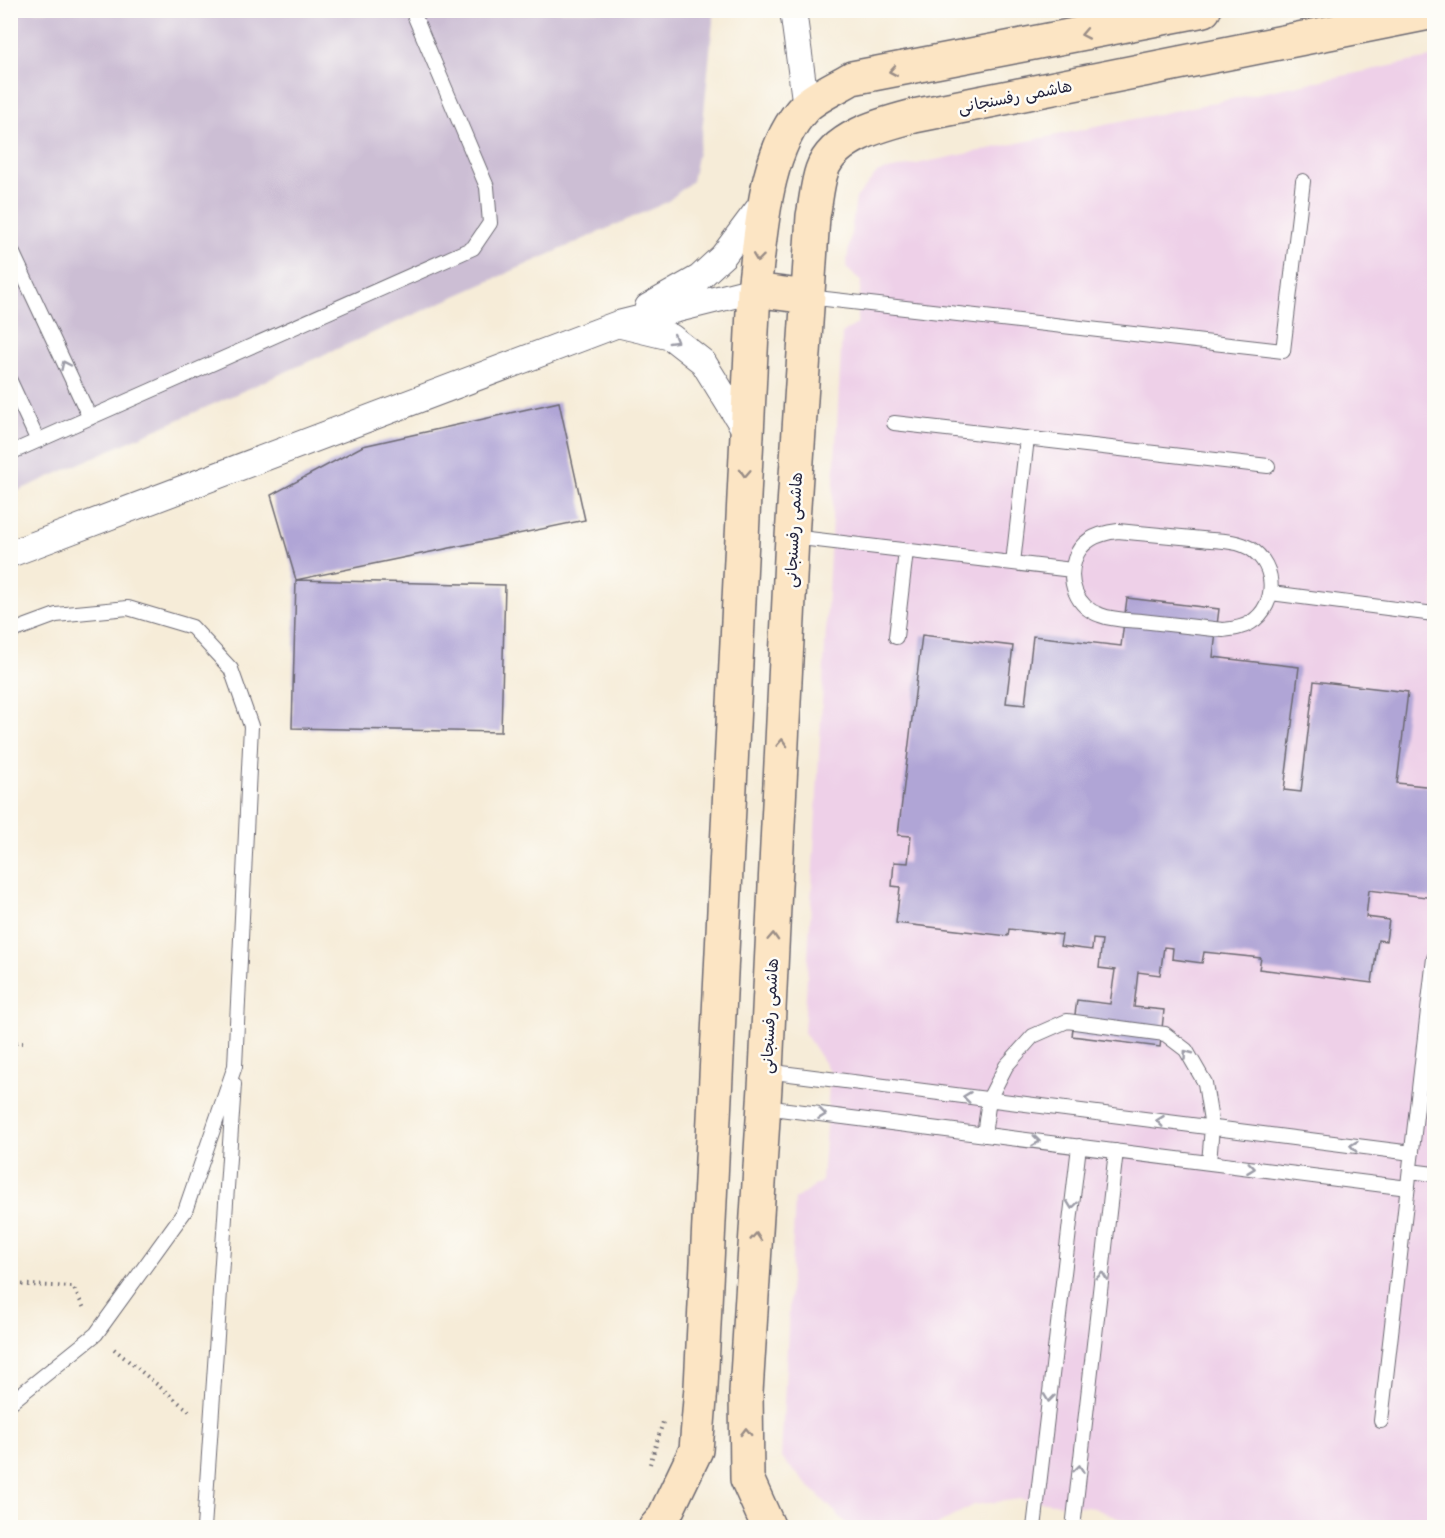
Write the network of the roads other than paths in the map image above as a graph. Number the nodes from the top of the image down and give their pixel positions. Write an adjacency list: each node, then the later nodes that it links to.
1 (412, 10): 13 (lane)
2 (793, 10): 5 (street)
3 (1204, 10): 5 (main road, one-way to 5)
4 (1434, 12): 10 (main road, هاشمی رفسنجانی)
5 (806, 106): 7 (main road)
6 (1303, 181): 10 (lane)
7 (765, 200): 9 (main road, one-way to 9); 11 (street)
8 (10, 247): 13 (lane, one-way to 8)
9 (754, 290): 10 (main road); 11 (street); 15 (main road)
10 (808, 297): 20 (main road, هاشمی رفسنجانی)
11 (618, 324): 15 (street, one-way to 15); 22 (street)
12 (10, 381): 17 (lane)
13 (90, 418): 17 (lane)
14 (894, 423): 16 (lane)
15 (747, 433): 46 (main road, one-way to 46)
16 (1027, 438): 19 (lane); 23 (lane)
17 (38, 441): 18 (lane)
18 (10, 453)
19 (1268, 466)
20 (792, 537): 21 (lane); 31 (main road, هاشمی رفسنجانی, one-way to 20)
21 (906, 551): 23 (lane); 28 (lane)
22 (10, 554)
23 (1012, 563): 24 (lane)
24 (1072, 570): 25 (lane); 25 (lane)
25 (1271, 593): 26 (lane)
26 (1434, 614)
27 (10, 632): 30 (lane)
28 (896, 637)
29 (1434, 958): 38 (lane)
30 (235, 1066): 43 (lane); 47 (lane)
31 (766, 1071): 32 (lane, one-way to 31); 33 (main road, هاشمی رفسنجانی)
32 (989, 1100): 34 (lane, one-way to 32); 34 (lane, one-way to 32); 35 (lane)
33 (764, 1107): 35 (lane, one-way to 35); 45 (main road, هاشمی رفسنجانی, one-way to 33)
34 (1212, 1128): 38 (lane, one-way to 34); 39 (lane)
35 (984, 1135): 36 (lane, one-way to 36)
36 (1078, 1146): 37 (lane); 50 (lane, one-way to 50)
37 (1116, 1151): 39 (lane); 51 (lane, one-way to 37)
38 (1412, 1153): 40 (lane)
39 (1209, 1163): 42 (lane, one-way to 42)
40 (1410, 1171): 41 (lane); 42 (lane)
41 (1434, 1174)
42 (1408, 1188): 44 (lane)
43 (10, 1403)
44 (1381, 1421)
45 (747, 1479): 48 (main road); 49 (main road, هاشمی رفسنجانی)
46 (660, 1524)
47 (204, 1527)
48 (743, 1527)
49 (769, 1527)
50 (1034, 1527)
51 (1072, 1527)

